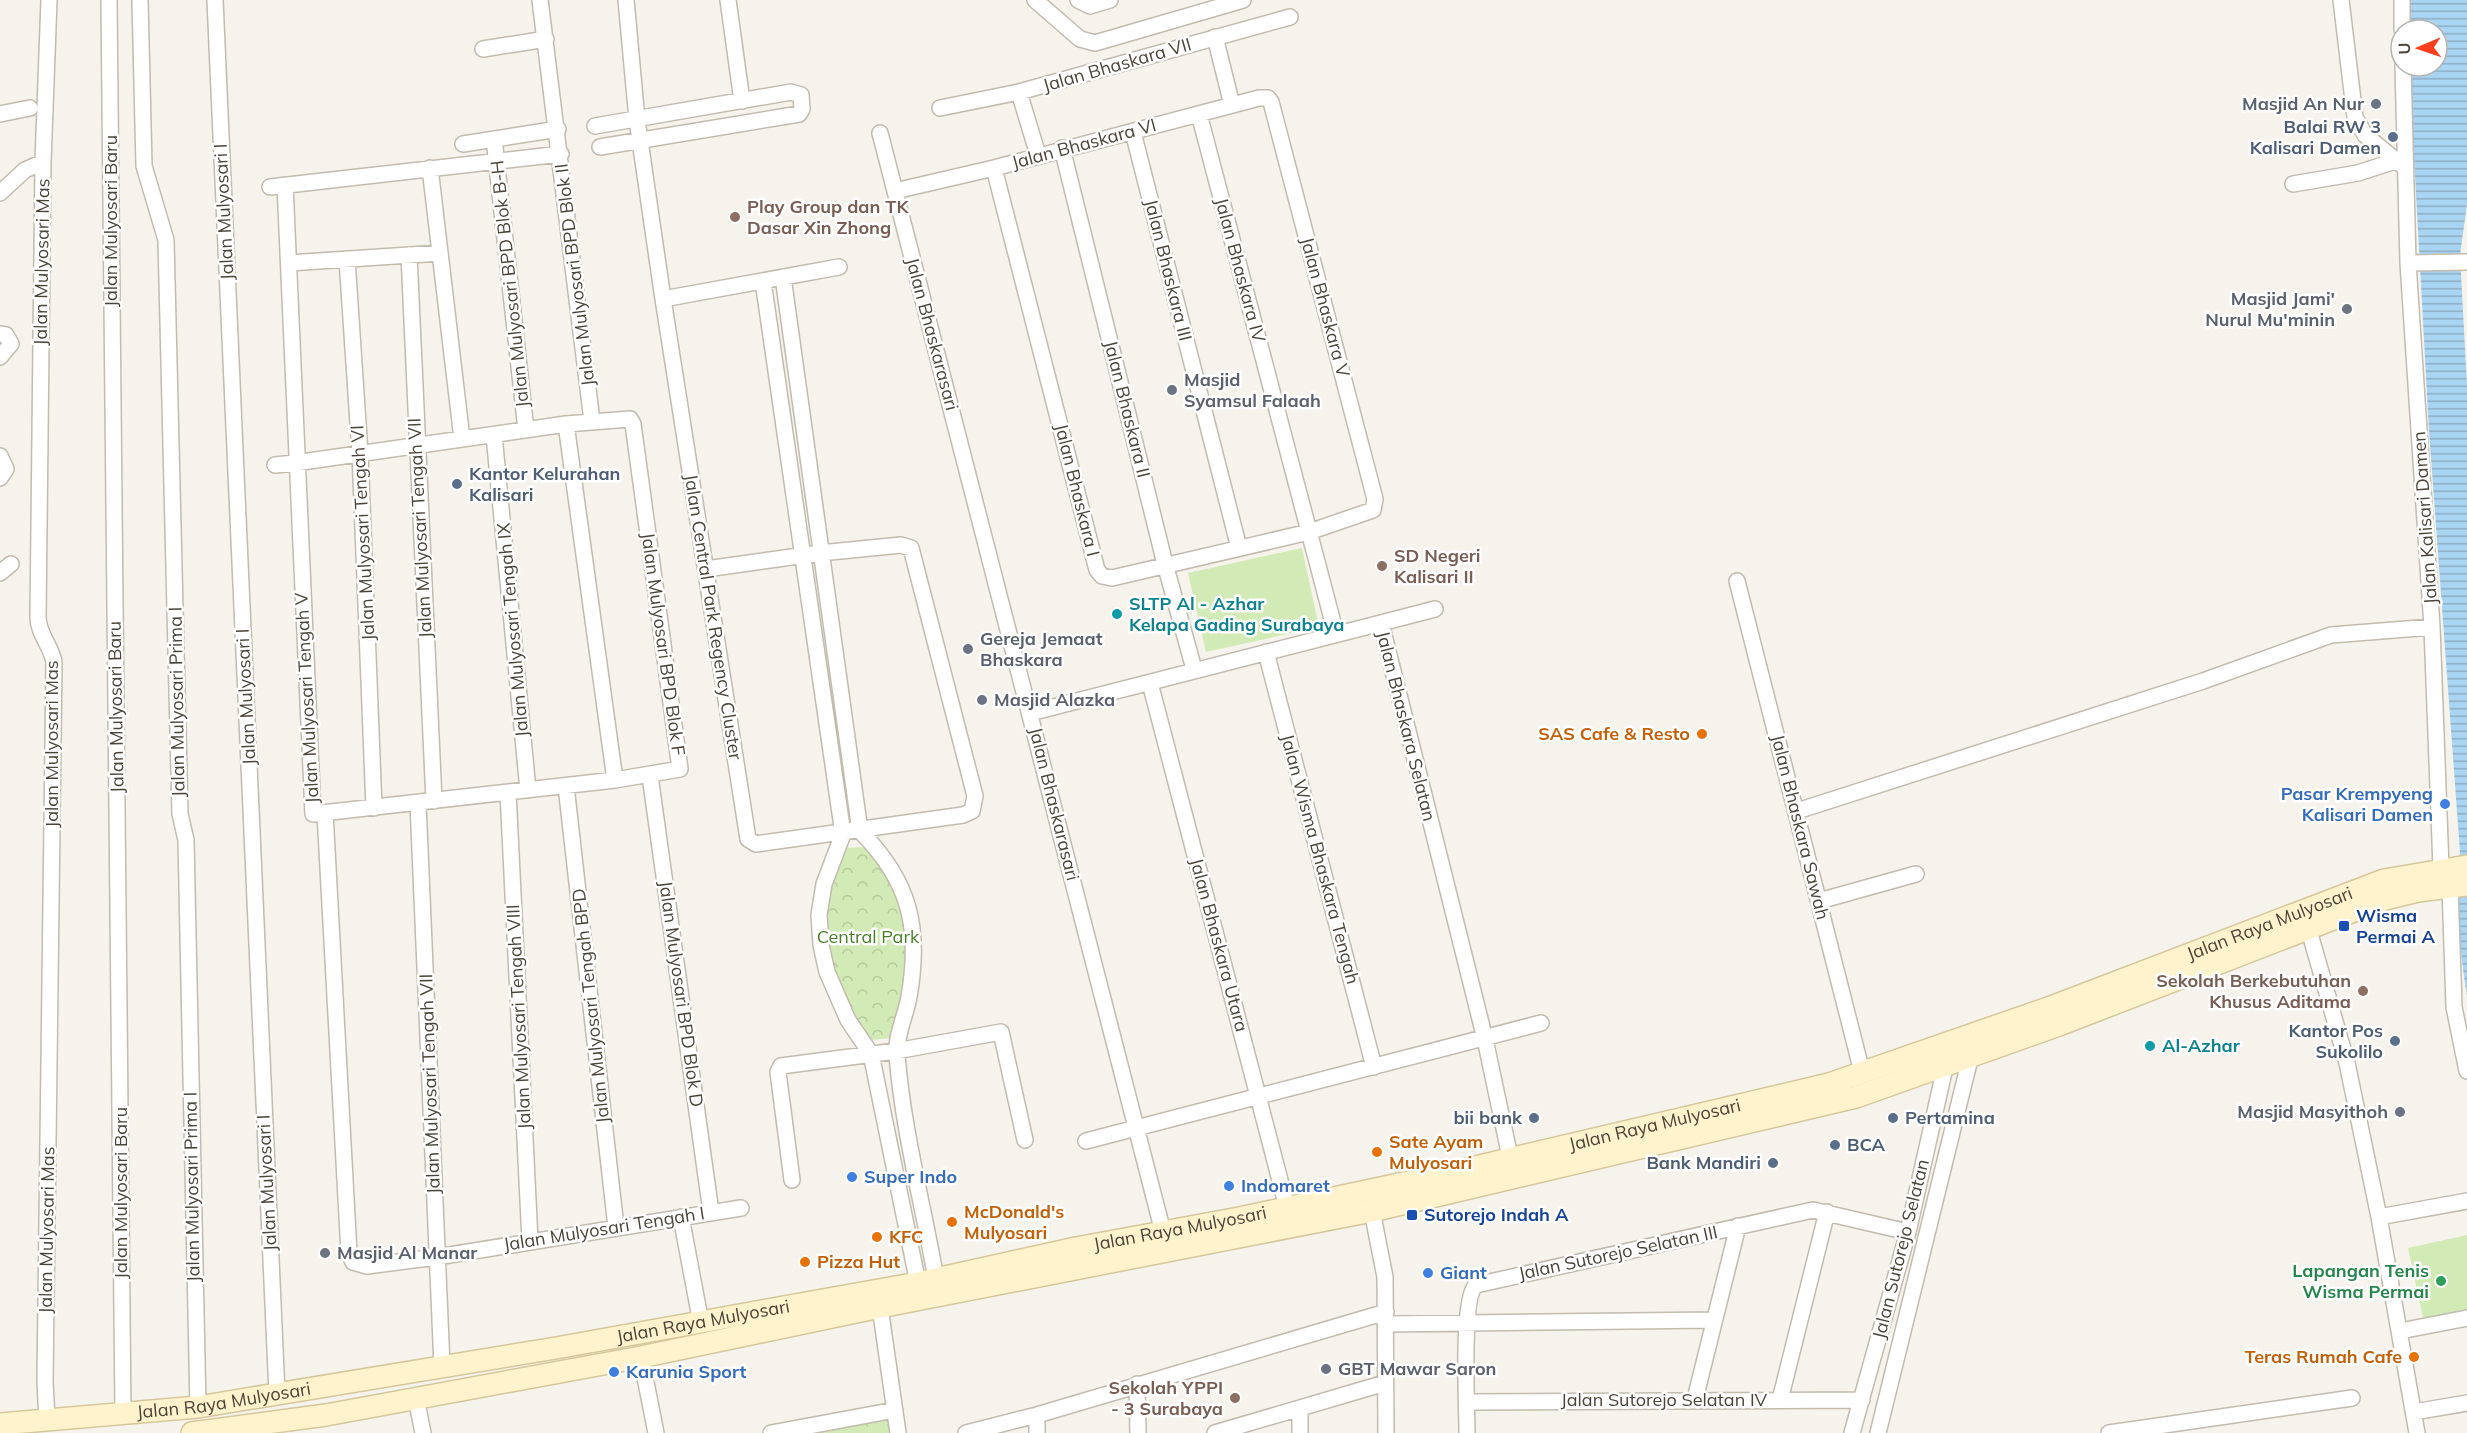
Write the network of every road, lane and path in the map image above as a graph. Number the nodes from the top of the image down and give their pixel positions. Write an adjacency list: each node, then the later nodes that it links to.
1 (49, 0): 41 (street, Jalan Mulyosari Mas)
2 (110, 0): 166 (street, Jalan Mulyosari Baru)
3 (140, 0): 162 (street, Jalan Mulyosari Prima I)
4 (215, 0): 154 (street, Jalan Mulyosari I)
5 (540, 0): 17 (street, Jalan Mulyosari BPD Blok II)
6 (626, 0): 28 (street, Jalan Central Park Regency Cluster)
7 (728, 0): 21 (street)
8 (1035, 0): 11 (street)
9 (1078, 0): 10 (street)
10 (1110, 0)
11 (1243, 0)
12 (2341, 0): 42 (street)
13 (2402, 0): 15 (street)
14 (1290, 17): 16 (street, Jalan Bhaskara VII)
15 (2402, 18)
16 (1215, 37): 20 (street, Jalan Bhaskara VII); 23 (street, Jalan Bhaskara VII)
17 (546, 39): 18 (street); 30 (street, Jalan Mulyosari BPD Blok II)
18 (483, 48)
19 (2403, 78): 42 (street, Jalan Kalisari Damen)
20 (1019, 92): 25 (street, Jalan Bhaskara VII); 39 (street, Jalan Bhaskara VII)
21 (742, 101): 28 (street); 34 (street)
22 (1271, 102): 23 (street, Jalan Bhaskara VI); 71 (street, Jalan Bhaskara V)
23 (1233, 105): 27 (street, Jalan Bhaskara VI)
24 (30, 108): 26 (street)
25 (940, 108)
26 (0, 114)
27 (1199, 114): 31 (street, Jalan Bhaskara VI); 72 (street, Jalan Bhaskara IV)
28 (637, 120): 29 (street); 34 (street, Jalan Central Park Regency Cluster)
29 (596, 126)
30 (558, 129): 33 (street); 38 (street, Jalan Mulyosari BPD Blok II)
31 (1133, 132): 37 (street, Jalan Bhaskara VI); 73 (street, Jalan Bhaskara III)
32 (880, 133): 46 (street, Jalan Bhaskarasari)
33 (494, 139): 35 (street); 40 (street, Jalan Mulyosari BPD Blok B-H)
34 (642, 142): 36 (street); 57 (street, Jalan Central Park Regency Cluster)
35 (463, 144)
36 (600, 147)
37 (1062, 148): 39 (street, Jalan Bhaskara VI); 76 (street, Jalan Bhaskara II)
38 (561, 153): 40 (street); 60 (street, Jalan Mulyosari BPD Blok II)
39 (1038, 155): 44 (street, Jalan Bhaskara VI)
40 (497, 160): 43 (street); 62 (street, Jalan Mulyosari BPD Blok B-H)
41 (43, 162): 47 (street); 170 (street, Jalan Mulyosari Mas)
42 (2400, 164): 45 (street); 53 (street, Jalan Kalisari Damen)
43 (430, 168): 48 (street); 52 (street, Jalan Mulyosari Tengah V)
44 (994, 168): 46 (street, Jalan Bhaskara VI); 76 (street, Jalan Bhaskara I)
45 (2292, 184)
46 (895, 191): 86 (street, Jalan Bhaskarasari)
47 (0, 193)
48 (440, 253): 49 (street); 64 (street)
49 (409, 255): 50 (street); 65 (street, Jalan Mulyosari Tengah VII)
50 (347, 259): 52 (street); 66 (street, Jalan Mulyosari Tengah VI)
51 (2465, 261): 53 (street)
52 (290, 263): 68 (street, Jalan Mulyosari Tengah V)
53 (2411, 263): 81 (street, Jalan Kalisari Damen)
54 (838, 267): 55 (street)
55 (783, 277): 56 (street); 74 (street)
56 (763, 281): 57 (street); 75 (street)
57 (663, 299): 77 (street, Jalan Central Park Regency Cluster)
58 (0, 334): 59 (street)
59 (0, 357)
60 (592, 421): 61 (street); 87 (street, Jalan Mulyosari BPD Blok F)
61 (566, 424): 62 (street); 88 (street)
62 (526, 430): 63 (street)
63 (494, 435): 64 (street); 90 (street, Jalan Mulyosari Tengah IX)
64 (462, 439): 65 (street)
65 (416, 446): 66 (street); 92 (street, Jalan Mulyosari Tengah VII)
66 (360, 453): 68 (street); 93 (street, Jalan Mulyosari Tengah VI)
67 (0, 456): 70 (street)
68 (295, 463): 69 (street); 95 (street, Jalan Mulyosari Tengah V)
69 (275, 465)
70 (0, 478)
71 (1371, 512): 72 (street, Jalan Bhaskara I)
72 (1309, 532): 73 (street, Jalan Bhaskara I); 82 (street, Jalan Bhaskara IV)
73 (1239, 548): 76 (street, Jalan Bhaskara I)
74 (820, 553): 75 (street); 96 (street); 96 (street, Jalan Central Park Regency Cluster)
75 (801, 556): 77 (street); 97 (street)
76 (1165, 564): 84 (street, Jalan Bhaskara II)
77 (706, 569): 97 (street, Jalan Central Park Regency Cluster)
78 (1737, 581): 94 (street, Jalan Bhaskara Sawah)
79 (1435, 609): 80 (street)
80 (1381, 623): 82 (street, Jalan Bhaskara Selatan); 104 (street, Jalan Bhaskara Selatan)
81 (2432, 627): 94 (street); 99 (street, Jalan Kalisari Damen)
82 (1336, 634): 83 (street, Jalan Bhaskara Selatan)
83 (1266, 652): 84 (street, Jalan Bhaskara Selatan); 109 (street, Jalan Wisma Bhaskara Tengah)
84 (1194, 669): 85 (street, Jalan Bhaskara Selatan)
85 (1150, 682): 86 (street, Jalan Bhaskara Selatan); 112 (street, Jalan Bhaskara Utara)
86 (1030, 713): 113 (street, Jalan Bhaskarasari)
87 (650, 776): 88 (street, Jalan Mulyosari BPD Blok F); 126 (street, Jalan Mulyosari BPD Blok D)
88 (615, 780): 89 (street, Jalan Mulyosari BPD Blok F)
89 (566, 786): 90 (street, Jalan Mulyosari BPD Blok F); 131 (street, Jalan Mulyosari Tengah BPD)
90 (528, 790): 91 (street, Jalan Mulyosari BPD Blok F)
91 (508, 792): 92 (street, Jalan Mulyosari BPD Blok F); 135 (street, Jalan Mulyosari Tengah VIII)
92 (426, 802): 93 (street, Jalan Mulyosari BPD Blok F); 136 (street, Jalan Mulyosari Tengah VII)
93 (374, 808): 95 (street, Jalan Mulyosari BPD Blok F)
94 (1797, 811): 100 (street, Jalan Bhaskara Sawah)
95 (325, 813): 137 (street, Jalan Mulyosari Tengah V)
96 (860, 831): 97 (street, Jalan Central Park Regency Cluster); 105 (street)
97 (843, 834): 106 (street)
98 (1916, 874): 100 (street)
99 (2455, 876): 101 (main road, Jalan Raya Mulyosari); 102 (main road, Jalan Raya Mulyosari); 110 (street, Jalan Kalisari Damen)
100 (1819, 901): 111 (street, Jalan Bhaskara Sawah)
101 (2308, 927): 102 (main road, Jalan Raya Mulyosari); 129 (street)
102 (2055, 1016): 107 (main road, Jalan Raya Mulyosari); 111 (main road, Jalan Raya Mulyosari)
103 (1541, 1023): 104 (street)
104 (1485, 1039): 109 (street); 120 (street, Jalan Bhaskara Selatan)
105 (896, 1051): 106 (street); 114 (street); 115 (street)
106 (871, 1054): 117 (street); 121 (street)
107 (1971, 1055): 108 (main road, Jalan Raya Mulyosari); 185 (street)
108 (1946, 1064): 118 (main road, Jalan Raya Mulyosari); 134 (street, Jalan Sutorejo Selatan)
109 (1374, 1067): 112 (street)
110 (2467, 1071)
111 (1862, 1072): 118 (main road, Jalan Raya Mulyosari)
112 (1260, 1096): 113 (street); 123 (street, Jalan Bhaskara Utara)
113 (1137, 1128): 116 (street); 133 (street, Jalan Bhaskarasari)
114 (908, 1140): 117 (street); 138 (street)
115 (1025, 1140)
116 (1086, 1141)
117 (889, 1144): 138 (street)
118 (1605, 1146): 119 (main road, Jalan Raya Mulyosari)
119 (1576, 1152): 120 (main road, Jalan Raya Mulyosari); 125 (main road, Jalan Raya Mulyosari)
120 (1510, 1157): 123 (main road, Jalan Raya Mulyosari)
121 (792, 1180)
122 (2467, 1201): 129 (street)
123 (1287, 1207): 132 (main road, Jalan Raya Mulyosari)
124 (741, 1208): 126 (street, Jalan Mulyosari Tengah I)
125 (1372, 1211): 132 (main road, Jalan Raya Mulyosari); 140 (street)
126 (711, 1212): 128 (street, Jalan Mulyosari Tengah I)
127 (1827, 1212): 130 (street, Jalan Sutorejo Selatan III); 134 (street, Jalan Sutorejo Selatan III); 158 (street)
128 (681, 1217): 131 (street, Jalan Mulyosari Tengah I); 143 (street)
129 (2379, 1217): 146 (street)
130 (1738, 1226): 142 (street); 144 (street, Jalan Sutorejo Selatan III)
131 (616, 1227): 135 (street, Jalan Mulyosari Tengah I)
132 (1242, 1227): 133 (main road, Jalan Raya Mulyosari); 139 (main road, Jalan Raya Mulyosari)
133 (1163, 1232): 138 (main road, Jalan Raya Mulyosari)
134 (1908, 1232): 159 (street, Jalan Sutorejo Selatan)
135 (530, 1241): 136 (street, Jalan Mulyosari Tengah I)
136 (437, 1257): 137 (street, Jalan Mulyosari Tengah I); 149 (street, Jalan Mulyosari Tengah VII)
137 (360, 1265)
138 (927, 1281): 143 (main road, Jalan Raya Mulyosari)
139 (880, 1307): 147 (main road, Jalan Raya Mulyosari); 163 (street)
140 (1386, 1318): 144 (street); 150 (street); 151 (street)
141 (2467, 1318): 146 (street)
142 (1714, 1320): 144 (street); 157 (street)
143 (700, 1323): 145 (main road, Jalan Raya Mulyosari)
144 (1467, 1323): 160 (street, Jalan Sutorejo Selatan III)
145 (666, 1329): 147 (main road); 149 (main road, Jalan Raya Mulyosari)
146 (2400, 1331): 165 (street)
147 (671, 1350): 148 (main road, Jalan Raya Mulyosari)
148 (640, 1357): 155 (main road, Jalan Raya Mulyosari); 174 (street)
149 (442, 1366): 152 (main road, Jalan Raya Mulyosari)
150 (1385, 1383): 164 (street); 182 (street)
151 (1137, 1384): 168 (street); 179 (street)
152 (321, 1388): 153 (main road, Jalan Raya Mulyosari); 167 (main road)
153 (300, 1391): 154 (main road, Jalan Raya Mulyosari); 169 (main road)
154 (277, 1394): 162 (main road, Jalan Raya Mulyosari)
155 (416, 1398): 167 (main road, Jalan Raya Mulyosari); 173 (street)
156 (2352, 1398): 186 (street)
157 (1695, 1399): 158 (street, Jalan Sutorejo Selatan IV); 160 (street, Jalan Sutorejo Selatan IV)
158 (1780, 1400): 159 (street, Jalan Sutorejo Selatan IV)
159 (1862, 1400): 184 (street, Jalan Sutorejo Selatan)
160 (1467, 1402): 183 (street, Jalan Sutorejo Selatan III)
161 (2467, 1402): 165 (street)
162 (198, 1407): 166 (main road, Jalan Raya Mulyosari)
163 (895, 1410): 175 (street); 176 (street)
164 (1300, 1410): 180 (street); 181 (street)
165 (2414, 1412): 187 (street)
166 (123, 1414): 170 (main road, Jalan Raya Mulyosari)
167 (326, 1415): 169 (main road, Jalan Raya Mulyosari)
168 (1037, 1415): 177 (street); 178 (street)
169 (305, 1419): 172 (main road, Jalan Raya Mulyosari)
170 (47, 1421): 171 (main road, Jalan Raya Mulyosari)
171 (0, 1424)
172 (192, 1433)
173 (423, 1433)
174 (656, 1433)
175 (771, 1433)
176 (898, 1433)
177 (966, 1433)
178 (1037, 1433)
179 (1138, 1433)
180 (1215, 1433)
181 (1300, 1433)
182 (1386, 1433)
183 (1467, 1433)
184 (1852, 1433)
185 (1878, 1433)
186 (2109, 1433)
187 (2417, 1433)

